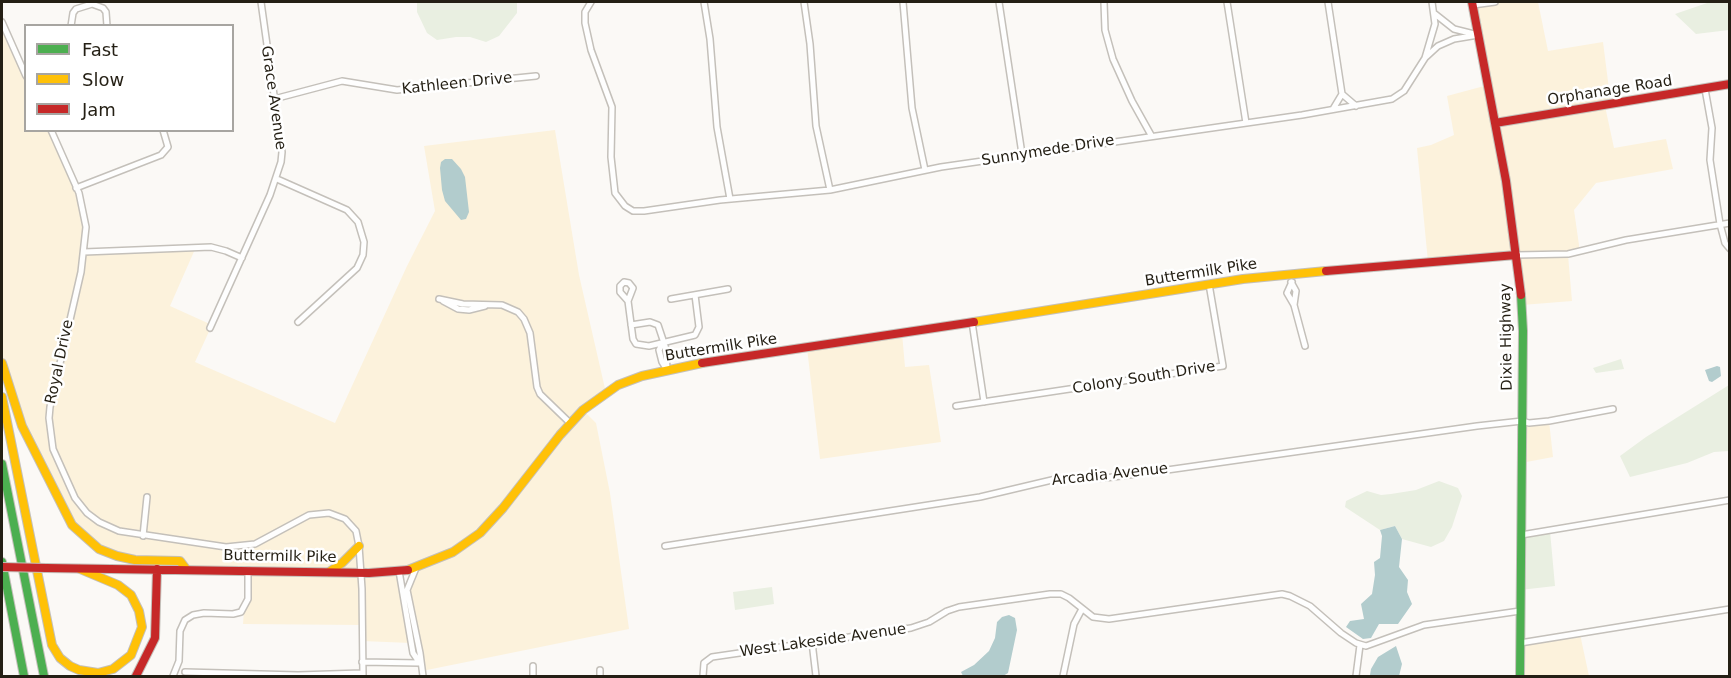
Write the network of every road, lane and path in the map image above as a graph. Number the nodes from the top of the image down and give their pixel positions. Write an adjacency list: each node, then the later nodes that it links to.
1 (261, 2): 24 (street, Grace Avenue)
2 (590, 2): 37 (street, Sunnymede Drive)
3 (704, 2): 37 (street)
4 (804, 2): 36 (street)
5 (903, 2): 33 (street)
6 (999, 2): 32 (street)
7 (1104, 2): 31 (street)
8 (1227, 2): 27 (street)
9 (1328, 2): 23 (street)
10 (1432, 2): 13 (street, Sunnymede Drive)
11 (1496, 2): 12 (street)
12 (1473, 3): 17 (main road, Dixie Highway)
13 (1434, 14): 17 (street); 18 (street, Sunnymede Drive)
14 (2, 22): 19 (street)
15 (71, 24): 16 (street)
16 (107, 24)
17 (1478, 35): 18 (street); 28 (main road, Dixie Highway)
18 (1425, 58): 25 (street, Sunnymede Drive)
19 (23, 64)
20 (536, 76): 24 (street, Kathleen Drive)
21 (1730, 84): 22 (main road, Orphanage Road)
22 (1705, 89): 28 (main road, Orphanage Road); 39 (street)
23 (1342, 94): 25 (street); 26 (street)
24 (274, 99): 34 (street, Grace Avenue)
25 (1356, 106): 26 (street, Sunnymede Drive)
26 (1333, 109): 27 (street, Sunnymede Drive)
27 (1246, 123): 31 (street, Sunnymede Drive)
28 (1495, 123): 42 (main road, Dixie Highway)
29 (52, 132): 35 (street, Royal Drive)
30 (164, 132): 35 (street)
31 (1151, 135): 32 (street, Sunnymede Drive)
32 (1022, 154): 33 (street, Sunnymede Drive)
33 (925, 170): 36 (street, Sunnymede Drive)
34 (277, 179): 43 (street, Grace Avenue); 52 (street)
35 (76, 188): 41 (street, Royal Drive)
36 (830, 190): 37 (street, Sunnymede Drive)
37 (730, 199)
38 (1730, 223): 39 (street)
39 (1720, 224): 40 (street); 42 (street)
40 (1730, 249)
41 (84, 252): 43 (street); 70 (street, Royal Drive)
42 (1516, 255): 44 (main road, Buttermilk Pike); 64 (main road, Dixie Highway)
43 (242, 258): 55 (street, Grace Avenue)
44 (1291, 278): 45 (main road, Buttermilk Pike); 50 (street); 50 (street)
45 (1209, 284): 53 (main road, Buttermilk Pike); 61 (street, Colony South Drive)
46 (728, 289): 47 (street)
47 (695, 295): 48 (street); 56 (street)
48 (671, 299)
49 (628, 302): 54 (street)
50 (1294, 305): 57 (street)
51 (487, 306): 51 (street); 65 (street)
52 (298, 322)
53 (972, 322): 59 (main road, Buttermilk Pike); 61 (street)
54 (631, 326): 56 (street); 56 (street)
55 (210, 328)
56 (663, 343): 59 (street)
57 (1305, 346)
58 (2, 363): 78 (main road)
59 (667, 370): 65 (main road, Buttermilk Pike)
60 (2, 397): 76 (main road)
61 (984, 402): 62 (street, Colony South Drive)
62 (956, 406)
63 (1613, 409): 64 (street, Arcadia Avenue)
64 (1522, 421): 69 (main road, Dixie Highway); 72 (street, Arcadia Avenue)
65 (570, 423): 75 (main road, Buttermilk Pike)
66 (2, 464): 96 (main road)
67 (147, 497): 70 (street)
68 (1730, 500): 69 (street)
69 (1521, 535): 85 (main road, Dixie Highway)
70 (143, 536): 71 (street, Royal Drive)
71 (359, 546): 81 (main road); 82 (street, Royal Drive)
72 (665, 546)
73 (2, 562): 95 (main road)
74 (2, 567): 76 (main road, Buttermilk Pike, bridge)
75 (416, 568): 80 (main road, Buttermilk Pike); 90 (street)
76 (80, 569): 77 (main road, Buttermilk Pike)
77 (157, 569): 78 (main road, Buttermilk Pike); 97 (main road)
78 (186, 569): 79 (main road, Buttermilk Pike)
79 (248, 570): 81 (main road, Buttermilk Pike); 98 (street)
80 (399, 571): 82 (main road, Buttermilk Pike); 90 (street)
81 (329, 572): 82 (main road, Buttermilk Pike)
82 (361, 573): 89 (street, Royal Drive)
83 (1082, 609): 86 (street, West Lakeside Avenue); 88 (street, West Lakeside Avenue); 104 (street)
84 (1730, 609): 87 (street)
85 (1520, 611): 87 (main road, Dixie Highway); 88 (street)
86 (812, 642): 102 (street, West Lakeside Avenue); 103 (street)
87 (1520, 643): 106 (main road, Dixie Highway)
88 (1360, 645): 105 (street)
89 (362, 662): 90 (street); 94 (street, Royal Drive)
90 (420, 663): 100 (street)
91 (533, 666): 101 (street)
92 (185, 672): 93 (street)
93 (201, 675): 99 (street)
94 (362, 675): 99 (street)
95 (24, 676)
96 (44, 676)
97 (136, 676)
98 (173, 676)
99 (298, 676)
100 (423, 676)
101 (533, 676)
102 (703, 676)
103 (816, 676)
104 (1063, 676)
105 (1356, 676)
106 (1520, 676)

